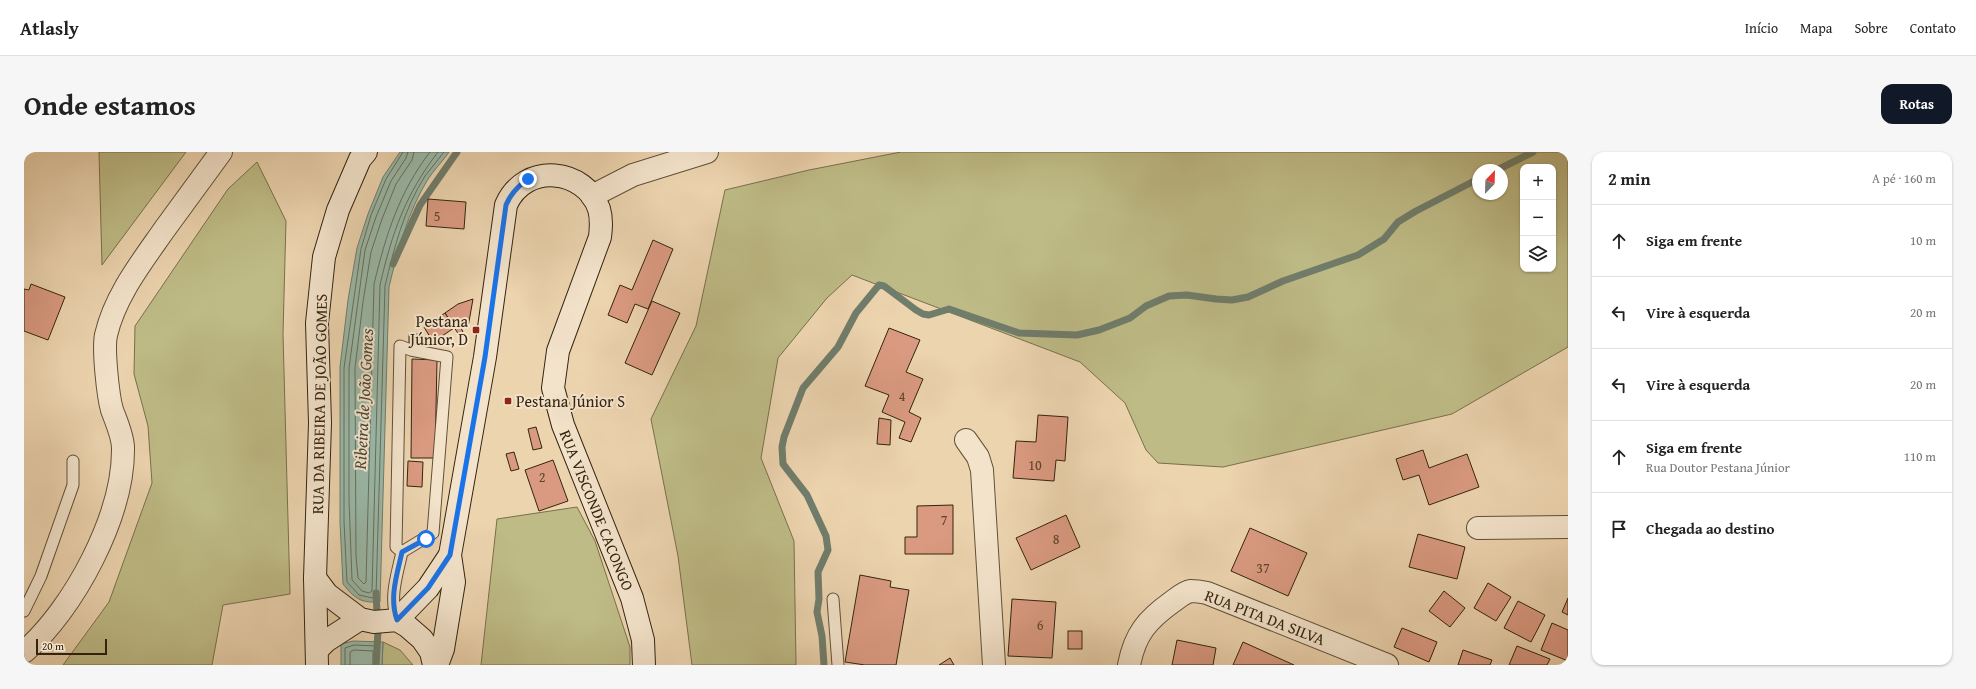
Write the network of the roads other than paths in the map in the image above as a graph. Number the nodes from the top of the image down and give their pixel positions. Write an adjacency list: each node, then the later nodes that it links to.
1 (221, 152): 16 (main road)
2 (366, 152): 11 (main road, RUA DA RIBEIRA DE JOÃO GOMES)
3 (707, 152): 4 (main road)
4 (592, 196): 10 (main road); 20 (main road, RUA VISCONDE CACONGO)
5 (966, 440): 22 (main road)
6 (73, 461): 13 (lane)
7 (1568, 527): 8 (main road)
8 (1478, 528)
9 (402, 552): 9 (lane); 15 (lane)
10 (450, 555): 15 (main road); 19 (main road)
11 (315, 578): 14 (main road); 17 (main road, RUA DA RIBEIRA DE JOÃO GOMES)
12 (833, 599): 21 (lane)
13 (24, 611)
14 (349, 619): 15 (main road); 17 (main road)
15 (389, 621): 18 (main road)
16 (24, 652)
17 (317, 658)
18 (434, 665)
19 (437, 665)
20 (644, 665)
21 (838, 665)
22 (994, 665)
23 (1129, 665): 24 (main road, RUA PITA DA SILVA)
24 (1387, 665)

